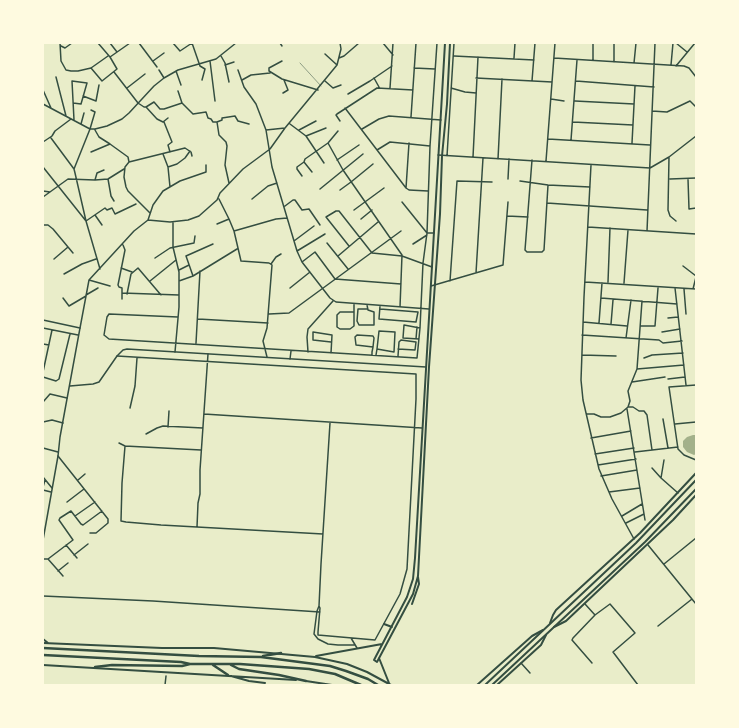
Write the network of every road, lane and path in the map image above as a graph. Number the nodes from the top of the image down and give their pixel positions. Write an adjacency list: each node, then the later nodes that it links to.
1 (60, 43): 30 (street)
2 (72, 43): 30 (street)
3 (98, 43): 37 (street)
4 (110, 43): 32 (street)
5 (130, 43): 32 (street)
6 (139, 43): 47 (street)
7 (173, 43): 8 (street)
8 (192, 43): 54 (street)
9 (236, 43): 38 (street)
10 (280, 43): 31 (street)
11 (340, 43): 41 (street)
12 (359, 43): 41 (street)
13 (383, 43): 36 (street)
14 (393, 43): 36 (street)
15 (416, 43): 63 (street)
16 (437, 43): 64 (street)
17 (445, 43): 126 (main road)
18 (450, 43): 166 (main road)
19 (454, 43): 39 (street)
20 (514, 43): 42 (street)
21 (535, 43): 44 (street)
22 (555, 43): 43 (street)
23 (593, 43): 46 (street)
24 (614, 43): 52 (street)
25 (636, 43): 53 (street)
26 (655, 43): 55 (street)
27 (672, 43): 57 (street)
28 (676, 43): 33 (street)
29 (695, 43): 33 (street)
30 (61, 46): 62 (street)
31 (282, 46)
32 (117, 52): 37 (street)
33 (687, 52): 60 (street)
34 (164, 53): 47 (street)
35 (325, 54): 58 (street)
36 (393, 55): 59 (street)
37 (109, 56): 62 (street); 68 (street)
38 (221, 56): 48 (street); 56 (street)
39 (453, 56): 40 (street); 94 (street)
40 (478, 57): 42 (street); 75 (street)
41 (339, 58): 58 (street)
42 (514, 58): 44 (street)
43 (554, 58): 45 (street); 84 (street)
44 (534, 60): 81 (street)
45 (578, 60): 46 (street); 82 (street)
46 (593, 60): 52 (street)
47 (153, 61): 61 (street)
48 (210, 61): 54 (street); 104 (street)
49 (282, 61): 69 (street)
50 (234, 62): 56 (street)
51 (300, 62): 88 (lane)
52 (614, 62): 53 (street)
53 (634, 63): 55 (street)
54 (200, 64): 67 (street); 77 (street)
55 (654, 64): 57 (street); 90 (street)
56 (225, 65): 83 (street)
57 (671, 65): 60 (street)
58 (337, 66): 80 (street)
59 (392, 66): 74 (street); 93 (street)
60 (676, 66): 72 (street)
61 (157, 67)
62 (91, 68): 68 (street)
63 (414, 68): 64 (street); 97 (street)
64 (435, 69): 123 (street)
65 (159, 70): 73 (street)
66 (238, 70): 78 (street)
67 (176, 71): 73 (street); 87 (street)
68 (114, 72): 91 (street)
69 (271, 72): 78 (street); 79 (street)
70 (145, 74): 91 (street)
71 (56, 77): 119 (street)
72 (696, 77)
73 (164, 78): 108 (street)
74 (374, 78): 92 (street); 101 (street)
75 (476, 78): 76 (street); 99 (street)
76 (502, 79): 81 (street); 171 (street)
77 (202, 80)
78 (242, 80): 140 (street)
79 (284, 80): 96 (street); 100 (street)
80 (325, 81): 85 (street); 88 (street)
81 (532, 81): 84 (street)
82 (576, 81): 89 (street); 106 (street)
83 (229, 82)
84 (552, 82): 103 (street)
85 (341, 84)
86 (99, 85): 102 (street)
87 (181, 85)
88 (321, 86): 96 (street)
89 (634, 86): 90 (street); 111 (street)
90 (654, 87): 117 (street)
91 (127, 88): 108 (street)
92 (379, 88): 93 (street); 115 (street)
93 (390, 88): 97 (street)
94 (451, 88): 99 (street); 167 (street)
95 (43, 90): 114 (street)
96 (318, 90): 133 (street)
97 (413, 90): 120 (street)
98 (178, 92): 109 (street)
99 (476, 92): 168 (street)
100 (283, 93)
101 (348, 94)
102 (83, 96): 107 (street); 107 (street)
103 (551, 99): 105 (street); 146 (street)
104 (216, 101)
105 (564, 101)
106 (575, 101): 111 (street); 130 (street)
107 (73, 103): 124 (street)
108 (138, 103): 112 (street); 138 (street)
109 (182, 103): 112 (street); 129 (street)
110 (43, 104): 114 (street)
111 (634, 104): 134 (street)
112 (146, 107): 128 (street)
113 (696, 107): 117 (street)
114 (51, 108): 119 (street)
115 (346, 108): 125 (street); 139 (street)
116 (91, 110): 137 (street)
117 (652, 111): 154 (street)
118 (84, 113): 131 (street)
119 (66, 116): 122 (street)
120 (411, 117): 123 (street); 139 (street)
121 (168, 118): 128 (street)
122 (71, 119): 124 (street); 144 (street)
123 (432, 119): 126 (street); 155 (street)
124 (74, 120): 131 (street)
125 (340, 120)
126 (441, 120): 164 (main road)
127 (316, 121): 141 (street)
128 (164, 122): 160 (street)
129 (217, 122): 132 (street); 203 (street)
130 (573, 122): 134 (street); 147 (street)
131 (81, 124): 137 (street)
132 (249, 124)
133 (290, 124): 135 (street); 141 (street)
134 (633, 125): 151 (street)
135 (286, 128): 140 (street); 156 (street)
136 (326, 128): 143 (street)
137 (90, 129): 138 (street); 184 (street)
138 (95, 129): 152 (street)
139 (361, 129): 157 (street)
140 (266, 130): 156 (street)
141 (299, 130): 143 (street)
142 (338, 131): 149 (street)
143 (306, 136): 161 (street)
144 (51, 138): 148 (street); 184 (street)
145 (696, 138): 169 (street)
146 (548, 139): 147 (street); 175 (street)
147 (571, 140): 151 (street)
148 (43, 142)
149 (328, 143): 161 (street); 173 (street)
150 (409, 143): 155 (street); 157 (street); 210 (street)
151 (632, 143): 154 (street)
152 (110, 144): 159 (street); 176 (street)
153 (359, 145): 173 (street)
154 (650, 145): 185 (street)
155 (430, 146): 214 (street)
156 (270, 149): 203 (street); 204 (street)
157 (376, 150): 210 (street)
158 (190, 151): 160 (street); 165 (street); 183 (street)
159 (91, 152)
160 (170, 152): 162 (street)
161 (317, 152): 177 (street); 178 (street)
162 (163, 154): 176 (street); 183 (street)
163 (363, 154): 188 (street)
164 (438, 155): 166 (street); 254 (main road)
165 (192, 156)
166 (442, 156): 167 (street); 306 (main road)
167 (447, 156): 168 (street)
168 (473, 157): 170 (street)
169 (670, 157): 185 (street); 196 (street)
170 (483, 158): 171 (street); 198 (street)
171 (498, 159): 172 (street)
172 (509, 159): 174 (street); 195 (street)
173 (337, 160): 188 (street)
174 (532, 160): 175 (street); 202 (street)
175 (546, 161): 181 (street)
176 (129, 162): 186 (street)
177 (304, 162): 189 (street); 190 (street)
178 (324, 163)
179 (373, 164): 200 (street)
180 (206, 165): 207 (street)
181 (592, 165): 185 (street); 208 (street)
182 (43, 167): 206 (street)
183 (168, 167): 207 (street)
184 (74, 168): 191 (street)
185 (650, 168): 230 (street)
186 (124, 169): 194 (street); 231 (street)
187 (104, 170): 197 (street)
188 (343, 170): 200 (street); 211 (street)
189 (312, 172)
190 (302, 176)
191 (75, 178): 197 (street); 206 (street); 239 (street)
192 (688, 178): 193 (street); 196 (street); 227 (street)
193 (696, 178)
194 (108, 179): 197 (street); 219 (street)
195 (508, 179)
196 (670, 179): 240 (street)
197 (95, 180)
198 (483, 181): 201 (street); 293 (street); 299 (street)
199 (520, 181): 202 (street)
200 (351, 182): 212 (street); 220 (street)
201 (492, 182)
202 (530, 182): 205 (street); 235 (street)
203 (229, 183): 217 (street)
204 (277, 183): 218 (street); 225 (street)
205 (548, 185): 208 (street); 223 (street)
206 (58, 186): 215 (street); 239 (street)
207 (170, 187): 231 (street)
208 (590, 187): 226 (street)
209 (384, 188): 220 (street)
210 (406, 188): 214 (street)
211 (320, 189)
212 (340, 190)
213 (43, 191): 215 (street)
214 (428, 191): 256 (street)
215 (50, 192): 216 (street)
216 (43, 197)
217 (219, 198): 236 (street); 241 (street)
218 (252, 199)
219 (114, 201)
220 (366, 202): 228 (street); 229 (street)
221 (402, 202): 256 (street)
222 (508, 202): 233 (street)
223 (547, 203): 226 (street); 235 (street)
224 (136, 204): 232 (street)
225 (285, 206): 234 (street); 246 (street)
226 (590, 206): 230 (street); 248 (street)
227 (696, 208)
228 (354, 210)
229 (372, 210): 238 (street); 242 (street)
230 (647, 210): 253 (street)
231 (150, 213): 237 (street)
232 (95, 215): 239 (street); 245 (street)
233 (507, 216): 235 (street); 293 (street)
234 (287, 218): 251 (street); 261 (street)
235 (528, 218)
236 (229, 219): 243 (street); 251 (street)
237 (148, 220): 241 (street); 263 (street)
238 (361, 220)
239 (86, 221): 278 (street)
240 (676, 221)
241 (172, 222): 268 (street)
242 (378, 222): 259 (street); 260 (street)
243 (217, 224)
244 (43, 225): 267 (street)
245 (102, 225)
246 (320, 225)
247 (314, 226): 261 (street)
248 (588, 227): 249 (street); 302 (street)
249 (610, 228): 250 (street); 304 (street)
250 (628, 230): 253 (street); 307 (street)
251 (234, 231): 269 (street)
252 (401, 231): 260 (street)
253 (647, 231): 257 (street)
254 (434, 233): 256 (street); 285 (main road)
255 (325, 234): 270 (street)
256 (427, 234): 265 (street); 281 (street)
257 (696, 234)
258 (196, 236): 268 (street)
259 (359, 237): 266 (street); 266 (street); 271 (street)
260 (390, 239): 271 (street); 275 (street)
261 (294, 241): 270 (street)
262 (327, 243): 274 (street)
263 (123, 244): 286 (street); 287 (street)
264 (214, 244): 283 (street)
265 (413, 244)
266 (349, 246): 274 (street)
267 (68, 247): 272 (street); 277 (street)
268 (173, 247): 276 (street); 279 (street)
269 (238, 249): 282 (street); 290 (street)
270 (298, 251): 280 (street)
271 (371, 252): 275 (street); 288 (street)
272 (73, 253)
273 (280, 254): 282 (street)
274 (338, 256): 288 (street)
275 (402, 256): 281 (street); 305 (street)
276 (155, 258)
277 (54, 259)
278 (96, 259): 287 (street); 294 (street)
279 (176, 260): 289 (street); 300 (street)
280 (302, 262): 292 (street); 297 (street)
281 (423, 263): 285 (street); 338 (street)
282 (271, 264): 341 (street)
283 (189, 265): 289 (street); 295 (street)
284 (683, 266): 296 (street)
285 (432, 267): 309 (main road)
286 (121, 268): 291 (street); 318 (street)
287 (100, 269): 298 (street)
288 (348, 269): 297 (street)
289 (179, 270): 301 (street)
290 (200, 271): 295 (street); 346 (street)
291 (132, 272): 300 (street); 319 (street)
292 (310, 272): 312 (street); 313 (street)
293 (476, 273): 299 (street)
294 (64, 274)
295 (193, 276): 301 (street)
296 (696, 276): 316 (street)
297 (335, 279): 305 (street); 313 (street)
298 (89, 280): 308 (street); 320 (street)
299 (450, 280): 306 (street)
300 (150, 281): 321 (street)
301 (179, 281): 322 (street)
302 (585, 282): 303 (street); 348 (street)
303 (602, 283): 304 (street); 324 (street)
304 (608, 283): 307 (street)
305 (401, 284): 335 (street)
306 (435, 284): 309 (street); 488 (main road)
307 (624, 284): 310 (street)
308 (110, 286)
309 (431, 286): 339 (main road)
310 (658, 287): 314 (street); 330 (street)
311 (98, 288): 320 (street)
312 (290, 288)
313 (324, 288): 328 (street); 341 (street)
314 (675, 288): 315 (street); 332 (street)
315 (684, 289): 316 (street); 342 (street)
316 (693, 289): 317 (street)
317 (696, 290)
318 (122, 293): 319 (street); 325 (street)
319 (127, 294): 321 (street)
320 (86, 295): 323 (street); 356 (street)
321 (161, 295): 322 (street)
322 (179, 295): 344 (street)
323 (63, 298)
324 (601, 298): 326 (street); 350 (street)
325 (122, 300)
326 (613, 300): 327 (street); 351 (street)
327 (631, 300): 329 (street); 352 (street)
328 (333, 301): 331 (street); 380 (street)
329 (642, 302): 330 (street); 353 (street)
330 (657, 303): 332 (street); 353 (street)
331 (354, 304): 333 (street); 340 (street)
332 (677, 304): 343 (street)
333 (366, 305): 334 (street); 336 (street)
334 (380, 306): 335 (street); 337 (street)
335 (400, 307): 338 (street)
336 (367, 309): 336 (street)
337 (380, 309): 337 (street)
338 (421, 309): 339 (street); 357 (street)
339 (429, 309): 396 (main road)
340 (354, 312): 340 (street)
341 (268, 314): 349 (street)
342 (686, 314)
343 (678, 317): 345 (street); 358 (street)
344 (178, 318): 370 (street); 370 (street)
345 (668, 318)
346 (198, 319): 349 (street); 371 (street)
347 (43, 320): 356 (street)
348 (583, 322): 350 (street); 362 (street)
349 (268, 323): 375 (street)
350 (599, 323): 351 (street)
351 (611, 324): 352 (street)
352 (627, 326): 364 (street)
353 (641, 326): 366 (street)
354 (417, 327): 357 (street); 365 (street); 365 (street)
355 (43, 328): 359 (street)
356 (80, 328): 363 (street)
357 (420, 328): 367 (street)
358 (680, 329): 360 (street); 368 (street)
359 (52, 330): 361 (street); 373 (street)
360 (662, 332)
361 (70, 334): 363 (street); 401 (street)
362 (582, 335): 364 (street); 386 (street)
363 (79, 336): 406 (street)
364 (626, 338): 366 (street)
365 (416, 340): 367 (street); 377 (street); 377 (street)
366 (639, 340): 368 (street); 397 (street)
367 (419, 341): 388 (street)
368 (682, 341): 382 (street)
369 (331, 342): 369 (street); 381 (street)
370 (176, 343): 371 (street); 379 (street)
371 (196, 343): 375 (street)
372 (43, 344): 373 (street)
373 (49, 345): 398 (street)
374 (373, 347): 374 (street); 384 (street)
375 (265, 348): 378 (street); 390 (street)
376 (377, 349): 376 (street); 385 (street)
377 (398, 349): 388 (street)
378 (291, 351): 380 (street); 393 (street)
379 (175, 352): 383 (street); 387 (street)
380 (308, 352): 381 (street)
381 (331, 353): 384 (street)
382 (683, 353): 392 (street); 395 (street)
383 (208, 354): 390 (street); 394 (street)
384 (372, 355): 385 (street)
385 (376, 355): 388 (street)
386 (582, 355): 389 (street); 413 (street)
387 (117, 356): 391 (street); 406 (street)
388 (398, 356)
389 (616, 356)
390 (267, 357): 393 (street)
391 (137, 358): 394 (street); 410 (street)
392 (644, 358)
393 (290, 359): 396 (street)
394 (208, 362): 412 (street); 421 (street)
395 (684, 365): 397 (street); 400 (street)
396 (426, 367): 423 (main road)
397 (637, 369): 403 (street)
398 (43, 372)
399 (665, 377): 403 (street)
400 (686, 377): 402 (street); 404 (street)
401 (43, 378)
402 (668, 379)
403 (632, 382): 409 (street)
404 (686, 385): 405 (street); 419 (street)
405 (696, 385)
406 (70, 386): 407 (street)
407 (68, 398): 408 (street); 417 (street)
408 (43, 402)
409 (628, 407): 413 (street); 424 (street); 434 (street)
410 (130, 408)
411 (170, 410): 420 (street)
412 (204, 414): 418 (street); 422 (street)
413 (587, 414): 426 (street)
414 (663, 419): 432 (street)
415 (43, 422): 417 (street)
416 (696, 422): 419 (street)
417 (63, 423): 435 (street)
418 (330, 423): 421 (street); 473 (street)
419 (675, 424): 429 (street)
420 (168, 426): 422 (street); 425 (street)
421 (414, 427): 423 (street); 498 (street)
422 (203, 428): 433 (street)
423 (422, 428): 501 (main road)
424 (631, 431): 426 (street); 431 (street)
425 (146, 434)
426 (591, 438): 437 (street)
427 (119, 443): 428 (street)
428 (125, 446): 433 (street); 471 (street)
429 (678, 447): 432 (street); 441 (street)
430 (43, 448): 435 (street)
431 (634, 448): 436 (street); 437 (street)
432 (668, 448): 434 (street)
433 (201, 450): 471 (street)
434 (652, 450): 436 (street)
435 (58, 452): 438 (street)
436 (634, 452): 439 (street)
437 (595, 454): 442 (street)
438 (58, 456): 451 (street); 453 (street)
439 (636, 459): 442 (street); 444 (street)
440 (664, 460): 449 (street)
441 (696, 460)
442 (598, 465): 447 (street)
443 (652, 468): 449 (street)
444 (637, 470): 447 (street); 454 (street)
445 (696, 473): 460 (main road)
446 (85, 474): 451 (street)
447 (601, 476): 459 (street)
448 (43, 477): 450 (street)
449 (660, 478): 460 (street)
450 (45, 479): 453 (street); 456 (street)
451 (78, 480): 457 (street)
452 (696, 480): 499 (main road)
453 (52, 488): 458 (street)
454 (640, 488): 459 (street); 464 (street)
455 (696, 488): 502 (main road)
456 (43, 489): 458 (street)
457 (84, 489): 462 (street); 463 (street)
458 (51, 492): 476 (street)
459 (609, 492): 468 (street)
460 (678, 493): 475 (main road)
461 (696, 496): 479 (main road)
462 (67, 502)
463 (95, 502): 465 (street); 467 (street)
464 (642, 504): 466 (street); 468 (street)
465 (102, 511): 467 (street); 472 (street)
466 (644, 514): 469 (street); 470 (street)
467 (76, 516): 477 (street)
468 (622, 516): 470 (street)
469 (645, 520)
470 (625, 523): 475 (street)
471 (197, 527): 473 (street)
472 (90, 533)
473 (323, 534): 494 (street)
474 (696, 538): 485 (street)
475 (634, 539): 499 (main road)
476 (43, 540)
477 (66, 544): 480 (street); 483 (street)
478 (88, 544): 480 (street)
479 (648, 545): 485 (street); 492 (main road)
480 (74, 554): 482 (street)
481 (43, 558): 483 (street)
482 (77, 558)
483 (48, 559): 486 (street)
484 (68, 563): 486 (street)
485 (664, 564): 490 (street)
486 (58, 571): 487 (street)
487 (63, 576)
488 (418, 576): 491 (main road); 517 (main road)
489 (43, 596): 495 (street)
490 (692, 599): 493 (street); 500 (street)
491 (412, 604)
492 (585, 604): 497 (street); 502 (main road)
493 (696, 604)
494 (319, 606): 495 (street); 496 (street)
495 (317, 611): 496 (street); 510 (street)
496 (320, 612): 505 (street)
497 (595, 616): 519 (street); 539 (street)
498 (384, 624): 501 (main road); 505 (street)
499 (550, 624): 503 (main road)
500 (658, 626)
501 (392, 627): 509 (main road)
502 (553, 628): 504 (main road)
503 (544, 629): 535 (main road); 536 (main road)
504 (548, 632): 518 (main road); 537 (main road)
505 (351, 638): 510 (street)
506 (43, 639): 508 (main road)
507 (43, 643): 508 (main road)
508 (49, 643): 513 (main road)
509 (382, 644): 512 (main road); 517 (main road)
510 (354, 645): 512 (street)
511 (43, 648): 515 (highway)
512 (358, 649): 516 (main road)
513 (282, 653): 515 (highway); 516 (main road)
514 (43, 655): 520 (highway)
515 (261, 657): 533 (highway)
516 (315, 657): 534 (main road)
517 (379, 658): 534 (main road)
518 (521, 663): 525 (street); 538 (main road)
519 (592, 663)
520 (190, 664): 521 (highway); 524 (highway)
521 (213, 664): 523 (highway); 526 (highway)
522 (43, 665): 524 (main road)
523 (230, 665): 528 (highway); 532 (highway)
524 (95, 667): 526 (main road)
525 (530, 672)
526 (228, 675): 528 (main road); 529 (main road)
527 (166, 676): 530 (street)
528 (306, 681): 531 (main road)
529 (265, 683)
530 (165, 685)
531 (332, 685)
532 (361, 685)
533 (378, 685)
534 (390, 685)
535 (477, 685)
536 (485, 685)
537 (492, 685)
538 (497, 685)
539 (638, 685)

